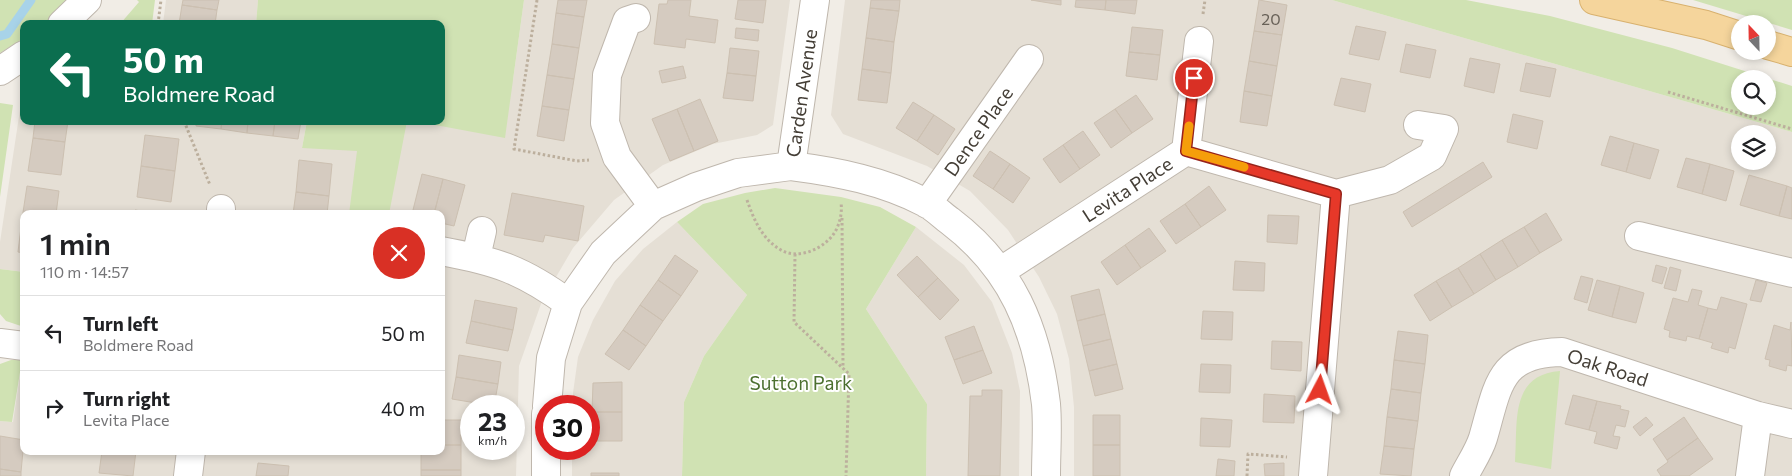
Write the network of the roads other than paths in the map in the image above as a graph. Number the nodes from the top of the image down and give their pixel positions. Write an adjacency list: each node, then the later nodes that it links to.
1 (87, 0): 5 (street)
2 (815, 0): 15 (street, Carden Avenue)
3 (1594, 0): 6 (main road)
4 (636, 18): 18 (street)
5 (66, 20)
6 (1731, 33)
7 (1199, 42): 14 (street, Levita Place)
8 (1776, 47): 9 (main road)
9 (1792, 52)
10 (20, 58): 12 (street)
11 (1029, 59): 17 (street, Dence Place)
12 (0, 71)
13 (1418, 125): 16 (street)
14 (1186, 151): 16 (street); 23 (street, Levita Place)
15 (791, 166): 17 (street); 18 (street, Carden Avenue)
16 (1336, 194): 33 (street)
17 (927, 204): 23 (street)
18 (653, 206): 25 (street, Carden Avenue)
19 (482, 231): 22 (street)
20 (1639, 236): 24 (street)
21 (445, 252): 22 (street)
22 (476, 257): 25 (street)
23 (1002, 271): 36 (street)
24 (1792, 273)
25 (568, 304): 28 (street, Carden Avenue)
26 (0, 343): 27 (street)
27 (20, 346)
28 (548, 395)
29 (1758, 416): 30 (street, Oak Road); 37 (street, Oak Road); 38 (street)
30 (1792, 424)
31 (191, 455): 34 (street)
32 (546, 460): 35 (street)
33 (1314, 467)
34 (188, 476)
35 (546, 476)
36 (1046, 476)
37 (1464, 476)
38 (1750, 476)

